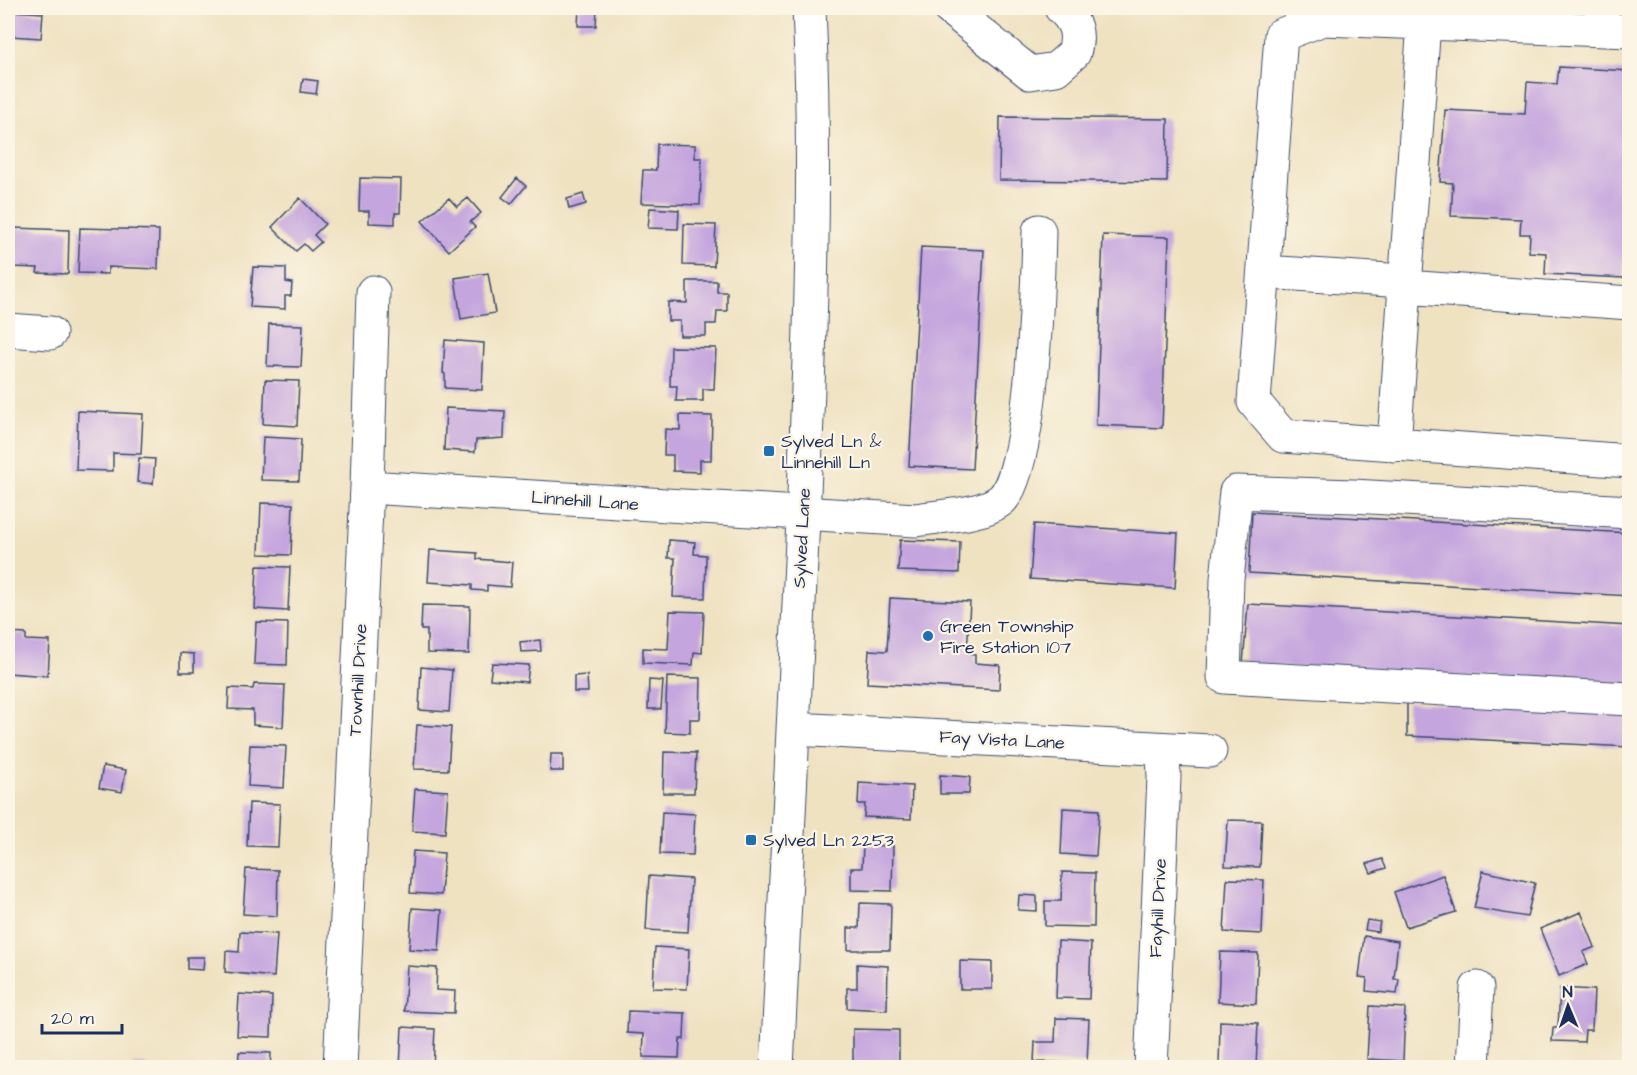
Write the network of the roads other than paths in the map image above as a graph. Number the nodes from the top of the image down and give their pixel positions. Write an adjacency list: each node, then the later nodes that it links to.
1 (809, 8): 17 (street, Sylved Lane)
2 (949, 8): 3 (street)
3 (1060, 8)
4 (1424, 23): 5 (street); 7 (street); 8 (street)
5 (1629, 31)
6 (1039, 231): 17 (street, Linnehill Lane)
7 (1264, 272): 8 (street); 13 (street)
8 (1405, 287): 10 (street); 13 (street)
9 (373, 292): 15 (street, Townhill Drive)
10 (1629, 303)
11 (8, 330): 12 (street)
12 (50, 333)
13 (1394, 445): 14 (street)
14 (1629, 461)
15 (367, 487): 17 (street, Linnehill Lane); 23 (street, Townhill Drive)
16 (1629, 512): 18 (street)
17 (803, 515): 19 (street, Sylved Lane)
18 (1629, 699)
19 (794, 729): 20 (street, Fay Vista Lane); 24 (street, Sylved Lane)
20 (1163, 749): 21 (street, Fay Vista Lane); 25 (street, Fayhill Drive)
21 (1210, 751)
22 (1477, 988): 26 (street)
23 (340, 1068)
24 (777, 1068)
25 (1151, 1068)
26 (1473, 1068)

